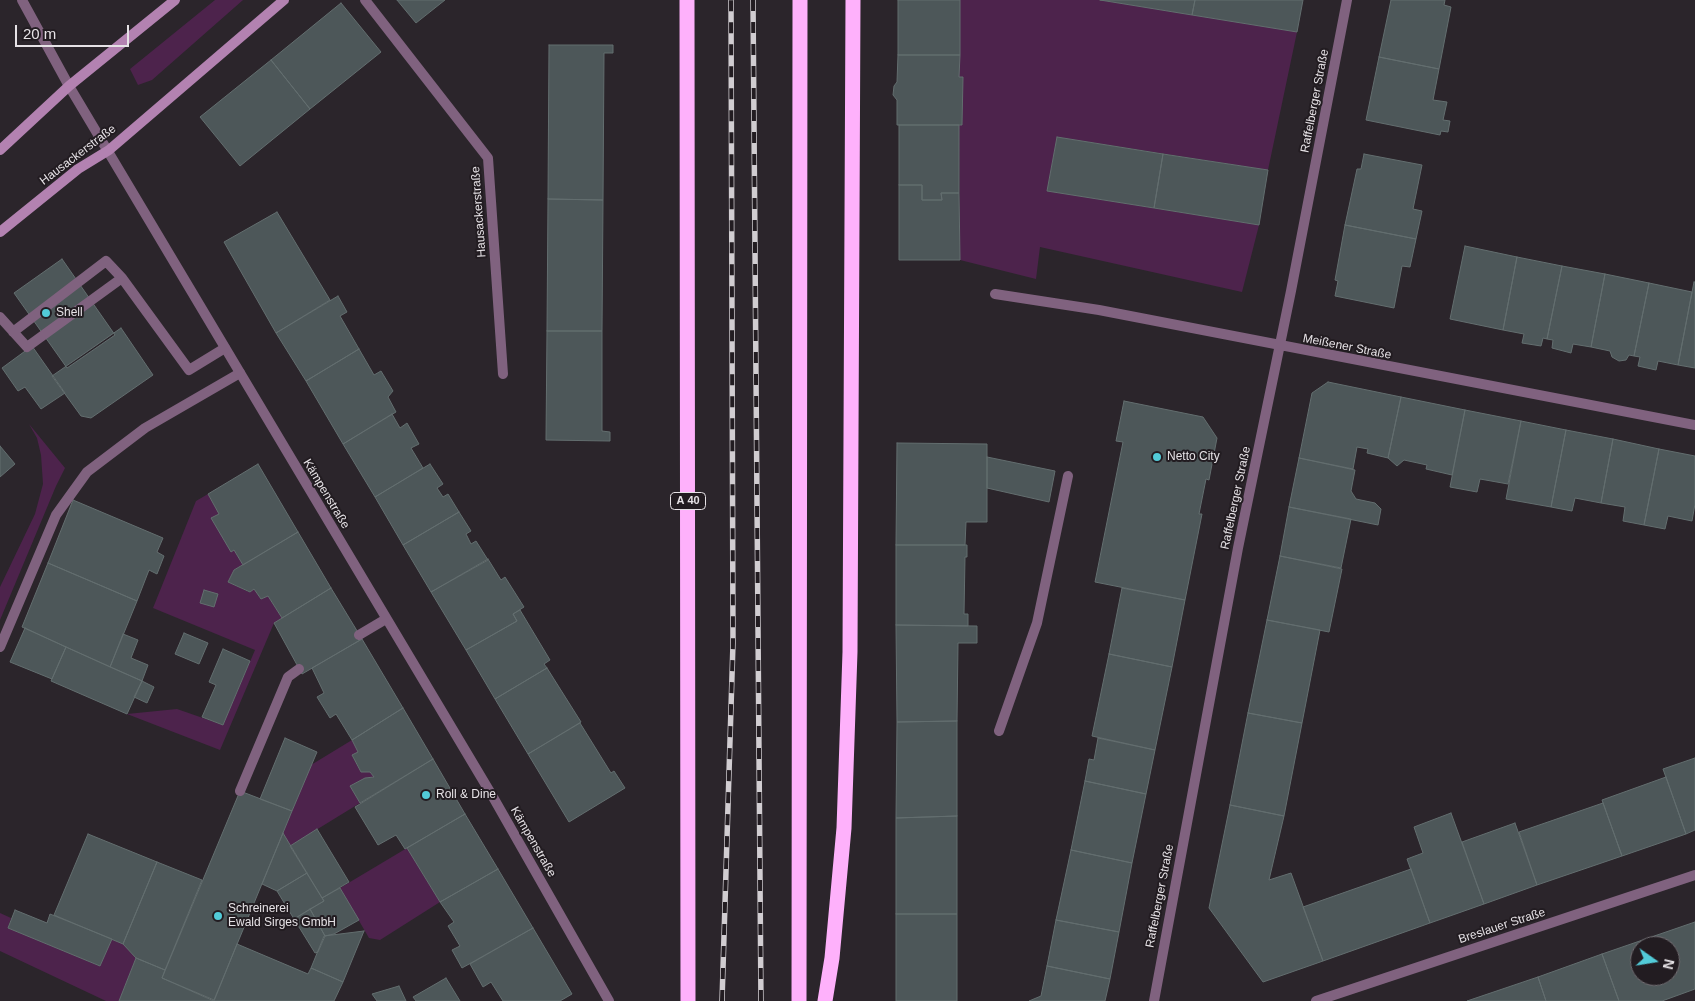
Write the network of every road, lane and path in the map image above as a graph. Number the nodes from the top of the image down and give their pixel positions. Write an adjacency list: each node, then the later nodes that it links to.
1 (22, 0): 9 (street, Kämpenstraße)
2 (175, 0): 9 (main road)
3 (284, 0): 11 (main road, Hausackerstraße)
4 (365, 0): 20 (street, Hausackerstraße)
5 (687, 0): 32 (highway, A 40)
6 (800, 0): 33 (highway)
7 (854, 0): 34 (highway)
8 (1347, 0): 17 (street, Raffelberger Straße)
9 (69, 86): 10 (main road); 11 (street, Kämpenstraße)
10 (0, 150)
11 (109, 150): 12 (main road, Hausackerstraße); 18 (street, Kämpenstraße)
12 (0, 232)
13 (122, 278): 16 (street); 16 (street); 18 (street)
14 (995, 294): 17 (street, Meißener Straße)
15 (0, 317): 16 (street)
16 (13, 332)
17 (1280, 346): 21 (street, Meißener Straße); 35 (street, Raffelberger Straße)
18 (225, 348): 19 (street, Kämpenstraße)
19 (240, 373): 23 (street, Kämpenstraße); 25 (street)
20 (503, 374)
21 (1695, 425)
22 (1068, 476): 27 (street)
23 (386, 619): 24 (street); 31 (street, Kämpenstraße)
24 (359, 635)
25 (0, 647)
26 (299, 669): 28 (street)
27 (999, 731)
28 (240, 791)
29 (1695, 875): 30 (street, Breslauer Straße)
30 (1337, 997): 36 (street, Breslauer Straße)
31 (609, 1001)
32 (688, 1001)
33 (799, 1001)
34 (824, 1001)
35 (1154, 1001)
36 (1316, 1001)

